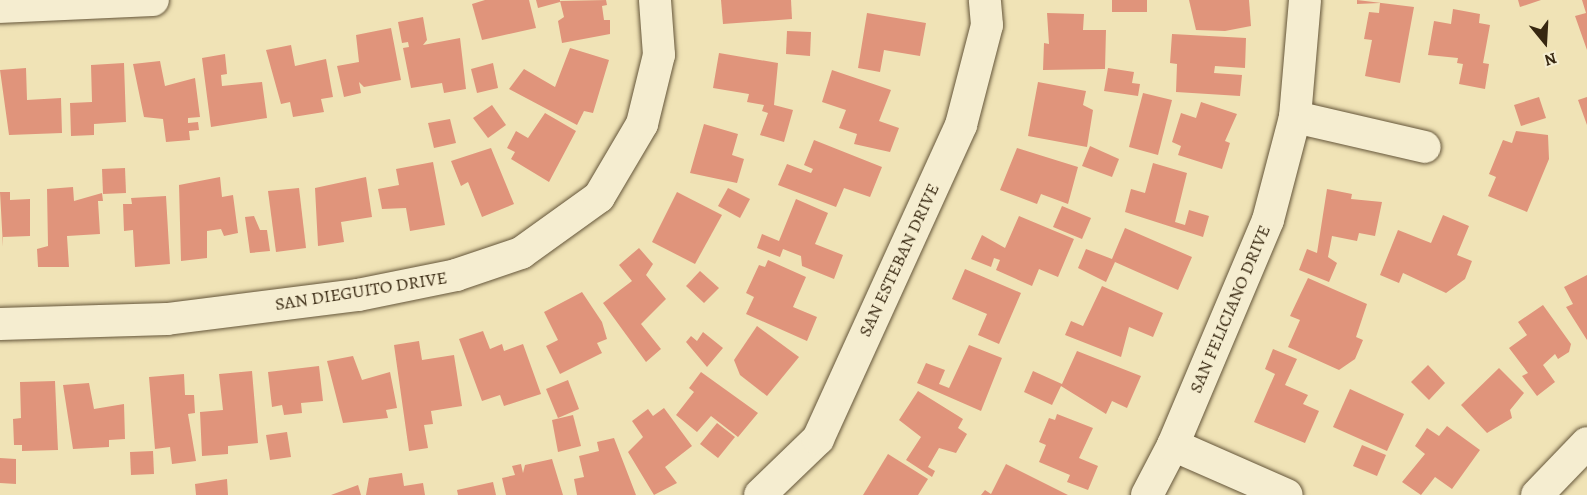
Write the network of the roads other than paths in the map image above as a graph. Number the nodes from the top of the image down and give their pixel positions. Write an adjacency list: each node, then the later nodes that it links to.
1 (153, 0): 5 (street)
2 (655, 0): 8 (street, SAN DIEGUITO DRIVE)
3 (985, 0): 11 (street, SAN ESTEBAN DRIVE)
4 (1305, 0): 6 (street, SAN FELICIANO DRIVE)
5 (0, 7)
6 (1295, 117): 7 (street); 10 (street, SAN FELICIANO DRIVE)
7 (1425, 147)
8 (0, 324)
9 (1587, 443): 14 (street)
10 (1173, 445): 12 (street, SAN FELICIANO DRIVE); 13 (street)
11 (760, 495)
12 (1147, 495)
13 (1287, 495)
14 (1537, 495)

